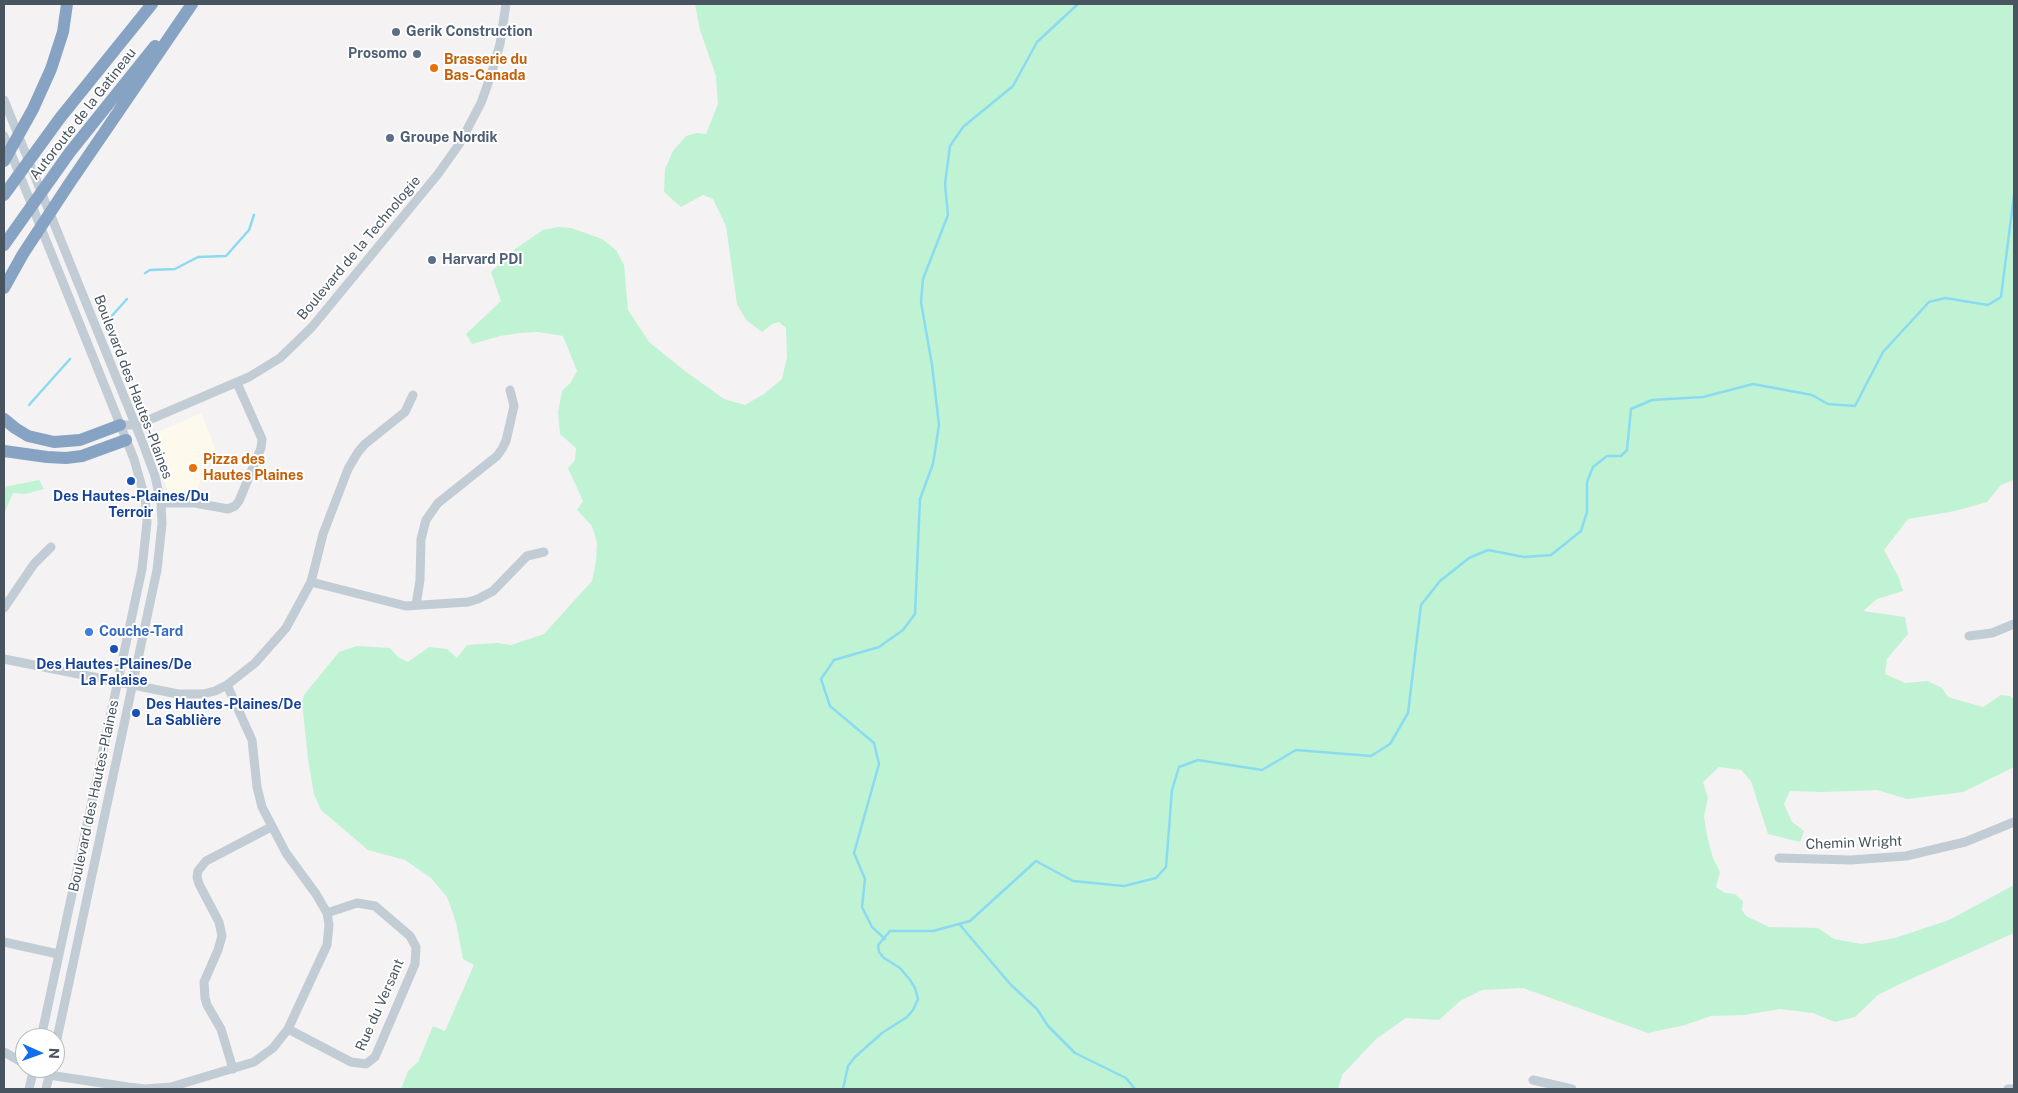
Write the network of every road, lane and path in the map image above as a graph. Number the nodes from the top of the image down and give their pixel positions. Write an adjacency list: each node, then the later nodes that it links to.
1 (67, 4): 7 (highway)
2 (152, 4): 8 (highway, Autoroute de la Gatineau)
3 (191, 4): 9 (highway, Autoroute de la Gatineau); 10 (highway)
4 (506, 4): 11 (street, Boulevard de la Technologie)
5 (4, 100): 16 (street, Boulevard des Hautes-Plaines)
6 (4, 136): 15 (street, Boulevard des Hautes-Plaines)
7 (4, 161)
8 (4, 195)
9 (4, 245)
10 (4, 288)
11 (237, 383): 16 (street, Boulevard de la Technologie); 19 (street)
12 (510, 390): 23 (street)
13 (414, 395): 22 (street)
14 (4, 419): 15 (highway)
15 (120, 425): 16 (street, Boulevard de la Technologie); 17 (street, Boulevard des Hautes-Plaines)
16 (136, 425): 17 (street); 19 (street, Boulevard des Hautes-Plaines)
17 (126, 440): 18 (highway); 28 (street, Boulevard des Hautes-Plaines)
18 (4, 451)
19 (161, 503): 29 (street, Boulevard des Hautes-Plaines)
20 (51, 547): 24 (street)
21 (544, 552): 23 (street)
22 (311, 582): 23 (street); 30 (street)
23 (416, 605)
24 (4, 608)
25 (2014, 624): 26 (street)
26 (1969, 636)
27 (4, 659): 28 (street)
28 (116, 682): 29 (street); 36 (street, Boulevard des Hautes-Plaines)
29 (132, 684): 30 (street); 38 (street, Boulevard des Hautes-Plaines)
30 (227, 685): 32 (street)
31 (2014, 822): 33 (street, Chemin Wright)
32 (271, 826): 34 (street); 42 (street)
33 (1778, 858)
34 (327, 913): 39 (street); 39 (street, Rue du Versant)
35 (4, 942): 36 (street)
36 (58, 954): 37 (street, Boulevard des Hautes-Plaines)
37 (43, 1028)
38 (59, 1028)
39 (288, 1029): 42 (street)
40 (4, 1052): 41 (street)
41 (15, 1058)
42 (233, 1069): 45 (street)
43 (65, 1075): 45 (street)
44 (1533, 1080): 46 (street)
45 (172, 1088)
46 (1572, 1089)
47 (2008, 1089): 48 (street)
48 (2014, 1089)

